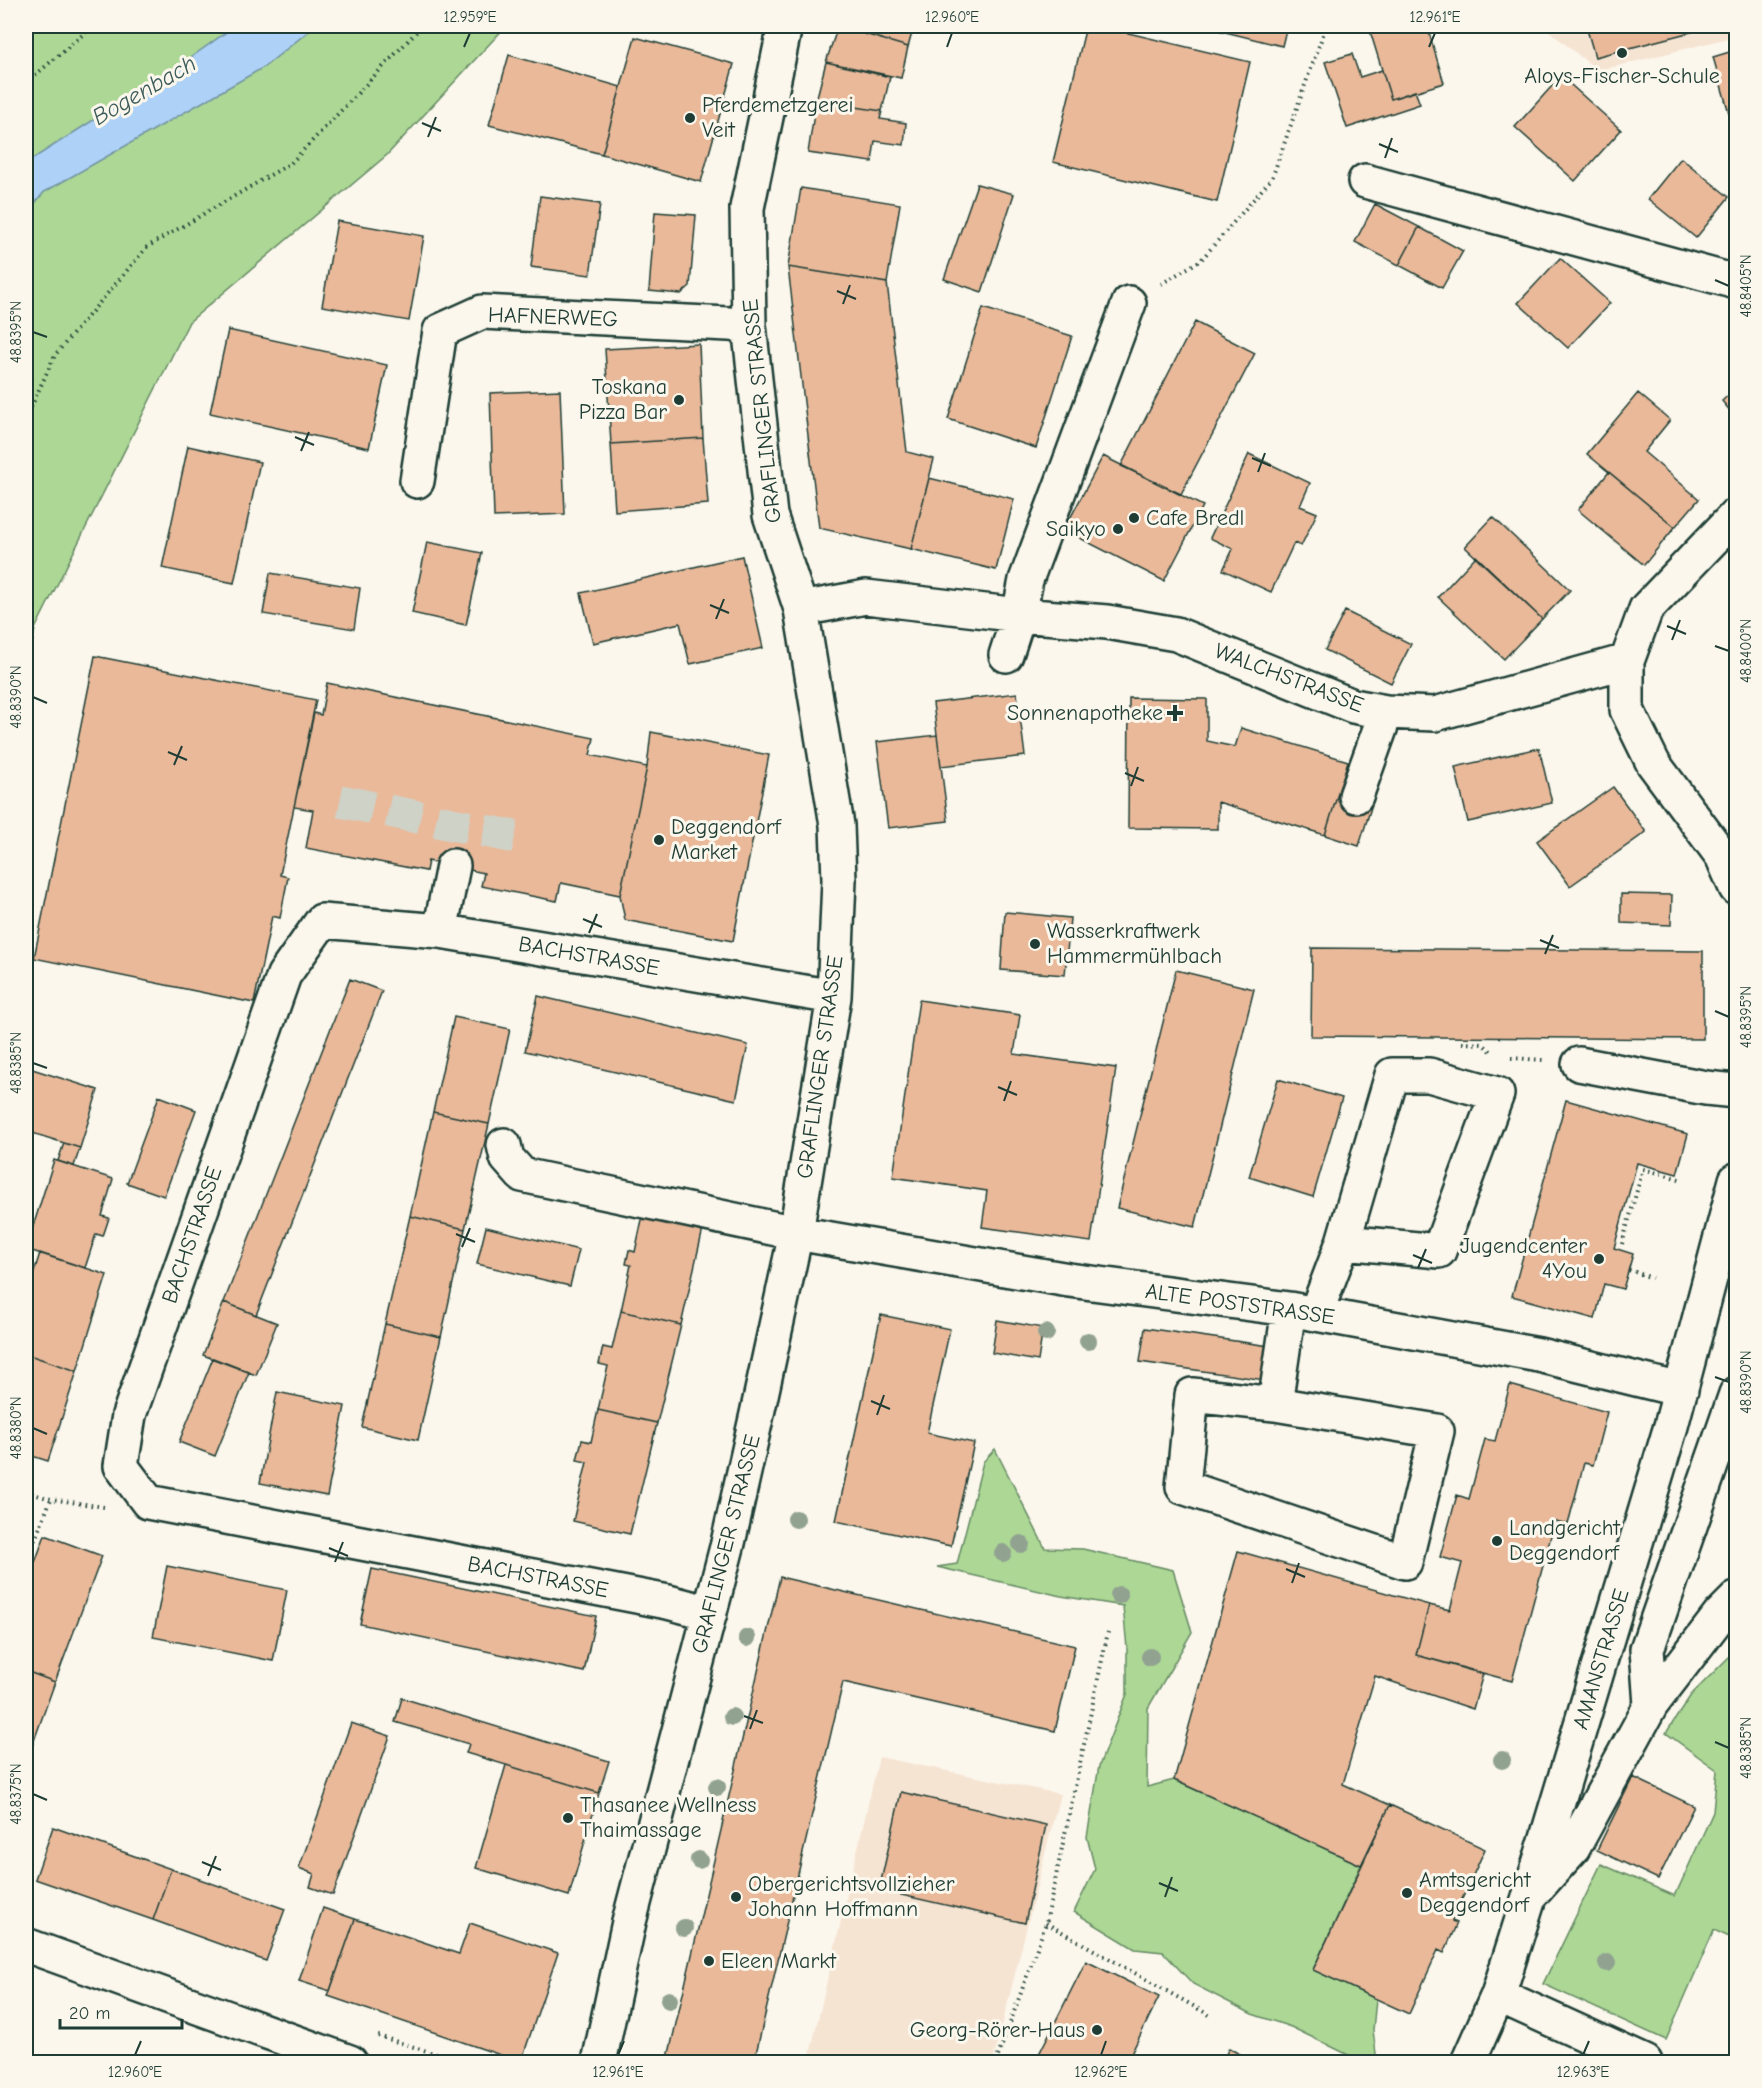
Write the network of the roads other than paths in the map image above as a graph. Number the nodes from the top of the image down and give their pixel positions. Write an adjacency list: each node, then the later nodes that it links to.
1 (785, 26): 5 (street, GRAFLINGER STRASSE)
2 (1365, 181): 3 (street)
3 (1737, 282)
4 (1129, 303): 9 (street)
5 (749, 326): 6 (street, HAFNERWEG); 8 (street, GRAFLINGER STRASSE)
6 (417, 481)
7 (1737, 515): 11 (street)
8 (801, 609): 9 (street, WALCHSTRASSE); 17 (street, GRAFLINGER STRASSE)
9 (1019, 615): 10 (street); 12 (street, WALCHSTRASSE)
10 (1006, 656)
11 (1627, 661): 12 (street, WALCHSTRASSE); 15 (street)
12 (1386, 712): 13 (street)
13 (1356, 796)
14 (453, 866): 16 (street)
15 (1737, 888)
16 (440, 931): 17 (street, BACHSTRASSE); 29 (street, BACHSTRASSE)
17 (834, 997): 22 (street, GRAFLINGER STRASSE)
18 (1566, 1063): 19 (street)
19 (1737, 1091)
20 (504, 1145): 22 (street, ALTE POSTSTRASSE)
21 (1737, 1180): 25 (street, AMANSTRASSE)
22 (795, 1233): 24 (street, ALTE POSTSTRASSE); 29 (street, GRAFLINGER STRASSE)
23 (1343, 1242): 23 (street); 24 (street)
24 (1303, 1311): 25 (street, ALTE POSTSTRASSE); 27 (street)
25 (1681, 1390): 31 (street, AMANSTRASSE)
26 (1737, 1394): 30 (street)
27 (1275, 1404): 27 (street)
28 (1731, 1610): 30 (street)
29 (710, 1613): 35 (street, GRAFLINGER STRASSE)
30 (1651, 1705): 31 (street)
31 (1530, 1894): 33 (street, AMANSTRASSE)
32 (26, 1945): 34 (street)
33 (1498, 1995): 36 (street, AMANSTRASSE); 37 (street)
34 (350, 2062)
35 (599, 2062)
36 (1467, 2062)
37 (1645, 2062)

